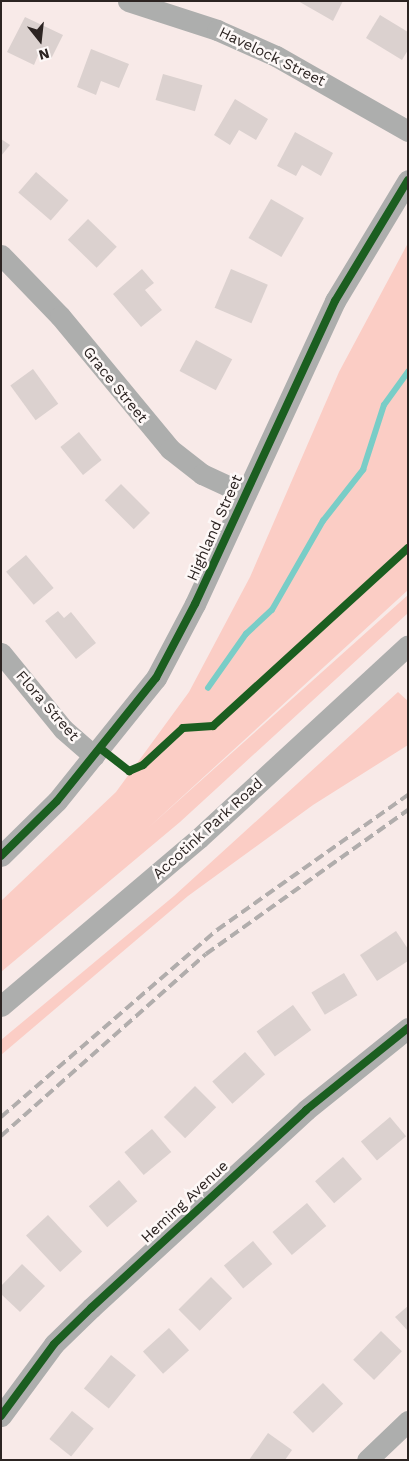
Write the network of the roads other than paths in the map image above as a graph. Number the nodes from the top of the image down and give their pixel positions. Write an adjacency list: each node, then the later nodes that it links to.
1 (128, 1): 2 (street, Havelock Street)
2 (408, 131)
3 (408, 180): 5 (street, Highland Street)
4 (1, 255): 5 (street, Grace Street)
5 (245, 494): 8 (street, Highland Street)
6 (408, 646): 10 (street, Accotink Park Road)
7 (1, 654): 8 (street, Flora Street)
8 (94, 756): 9 (street, Highland Street)
9 (1, 856)
10 (1, 1006)
11 (408, 1028): 12 (street, Heming Avenue)
12 (1, 1416)
13 (408, 1421): 14 (street)
14 (366, 1460)

